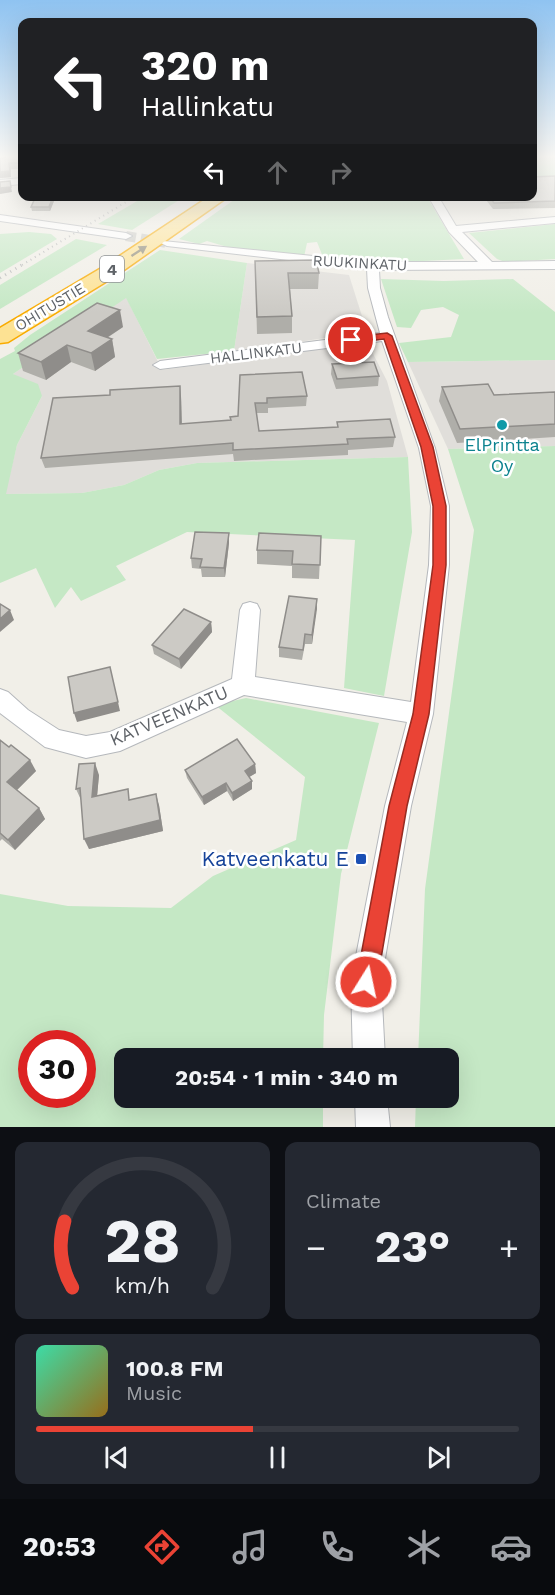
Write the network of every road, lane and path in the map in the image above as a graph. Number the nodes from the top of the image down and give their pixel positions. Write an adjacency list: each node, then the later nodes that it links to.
1 (177, 209): 12 (highway, OHITUSTIE / 4)
2 (202, 209): 13 (highway, OHITUSTIE / 4, one-way to 2)
3 (440, 209): 6 (street)
4 (0, 218): 7 (street)
5 (555, 220): 6 (street)
6 (453, 230): 11 (street)
7 (126, 236)
8 (167, 243): 10 (street, RUUKINKATU)
9 (555, 265): 11 (street, RUUKINKATU)
10 (372, 266): 11 (street, RUUKINKATU); 14 (street)
11 (490, 267)
12 (0, 318)
13 (0, 336)
14 (387, 336): 15 (street, HALLINKATU); 19 (street)
15 (160, 365)
16 (250, 610): 17 (street)
17 (243, 685): 18 (street, KATVEENKATU); 19 (street, KATVEENKATU)
18 (0, 699)
19 (421, 714): 20 (street)
20 (369, 1048)
21 (372, 1108): 22 (street)
22 (373, 1127)

